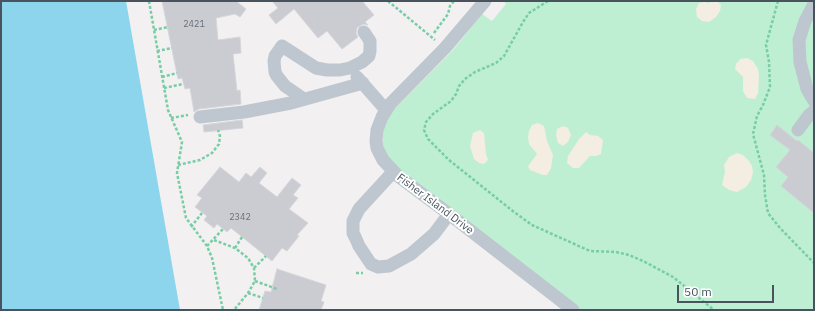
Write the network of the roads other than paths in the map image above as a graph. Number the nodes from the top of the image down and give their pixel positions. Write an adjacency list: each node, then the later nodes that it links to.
1 (485, 1): 8 (street, Fisher Island Drive)
2 (814, 4): 7 (street)
3 (364, 32): 4 (street)
4 (350, 68): 5 (street); 6 (street)
5 (363, 82): 6 (street); 8 (street)
6 (304, 99): 10 (street)
7 (814, 101)
8 (386, 110): 12 (street, Fisher Island Drive)
9 (814, 111): 11 (street)
10 (197, 115)
11 (798, 130)
12 (393, 172): 13 (street, Fisher Island Drive); 13 (street)
13 (449, 214): 14 (street, Fisher Island Drive)
14 (573, 310)

